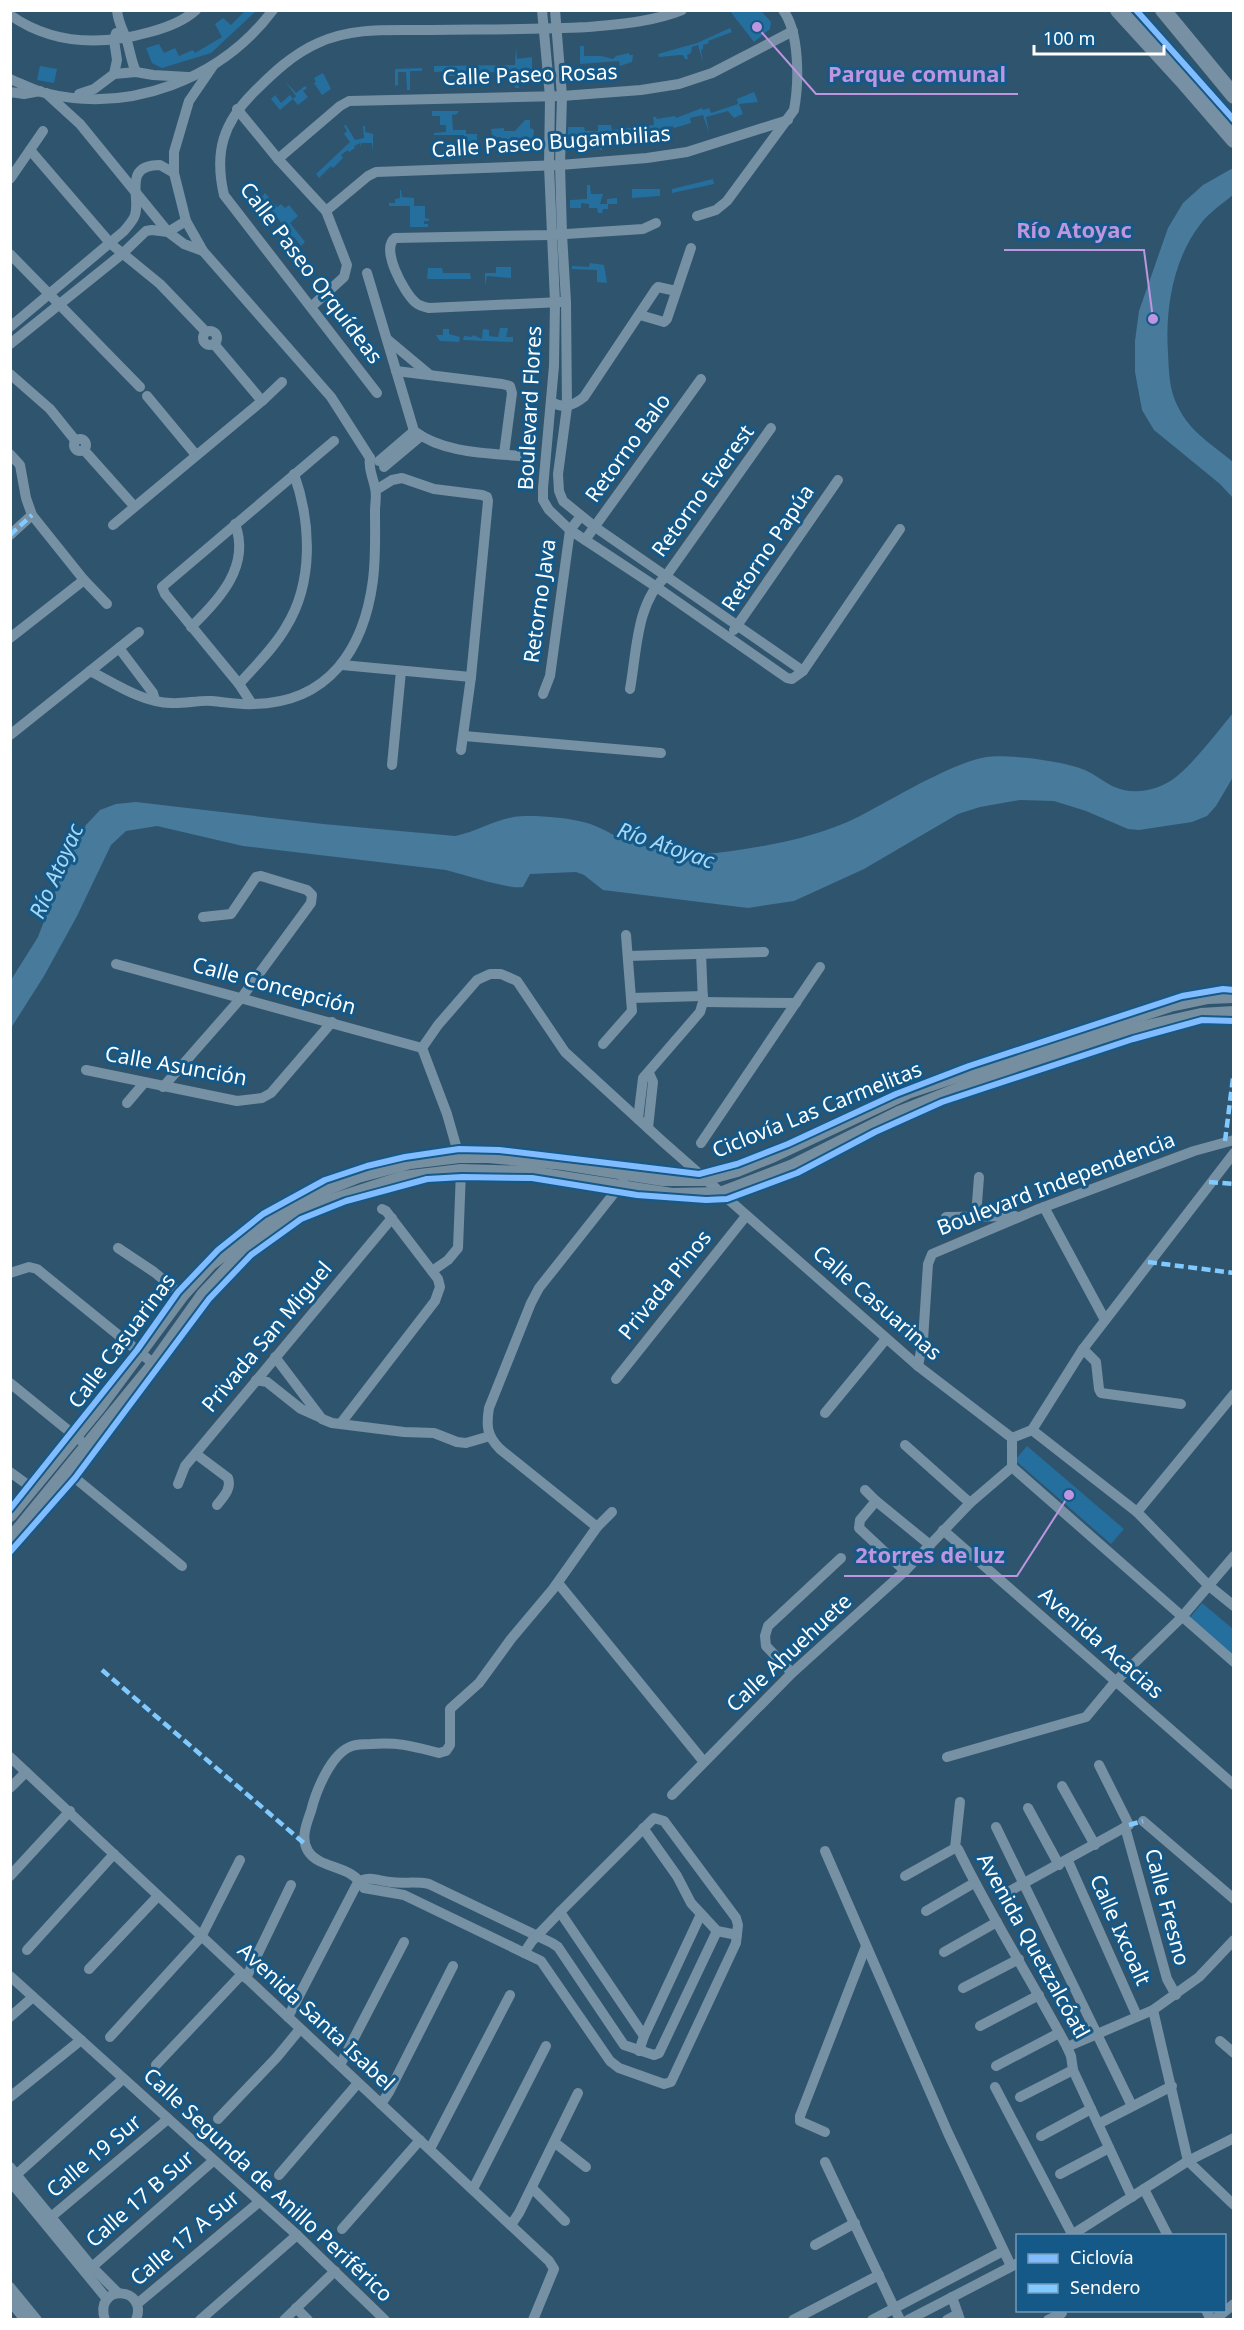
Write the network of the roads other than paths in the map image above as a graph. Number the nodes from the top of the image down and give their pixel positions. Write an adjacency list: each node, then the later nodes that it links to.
1 (117, 10): 12 (street)
2 (196, 10): 17 (street)
3 (273, 10): 19 (street)
4 (542, 10): 13 (street, Boulevard Flores)
5 (555, 10): 14 (street, Boulevard Flores)
6 (682, 10): 14 (street, Calle Paseo Orquídeas)
7 (783, 10): 15 (street)
8 (1118, 10): 33 (highway)
9 (1162, 10): 16 (highway)
10 (1175, 10): 16 (highway)
11 (10, 15): 18 (street)
12 (119, 24): 17 (street); 18 (street)
13 (544, 28): 14 (street, Calle Paseo Orquídeas); 29 (street, Boulevard Flores); 30 (street, Calle Paseo Orquídeas)
14 (556, 29): 26 (street, Boulevard Flores)
15 (793, 31): 26 (street, Calle Paseo Rosas); 31 (street)
16 (1181, 32): 27 (highway)
17 (126, 39): 18 (street); 20 (street)
18 (114, 40): 21 (street)
19 (213, 66): 22 (street); 37 (street)
20 (136, 72): 21 (street); 22 (street)
21 (114, 74): 28 (street)
22 (196, 76): 28 (street)
23 (10, 79): 25 (street)
24 (10, 92): 25 (street)
25 (43, 92): 28 (street); 39 (street)
26 (562, 96): 29 (street, Calle Paseo Rosas); 36 (street, Boulevard Flores)
27 (1233, 96)
28 (73, 97)
29 (550, 97): 35 (street, Calle Paseo Rosas); 36 (street, Boulevard Flores)
30 (237, 109): 35 (street); 56 (street, Calle Paseo Orquídeas)
31 (788, 120): 36 (street, Calle Paseo Bugambilias); 41 (street)
32 (43, 131): 34 (street)
33 (1233, 140)
34 (30, 150): 38 (street); 46 (street)
35 (278, 159): 40 (street)
36 (555, 165): 40 (street, Calle Paseo Bugambilias); 45 (street, Boulevard Flores)
37 (174, 173): 39 (street); 42 (street)
38 (10, 179)
39 (134, 189): 44 (street); 46 (street)
40 (326, 211): 56 (street)
41 (697, 216)
42 (186, 221): 44 (street); 48 (street)
43 (656, 223): 45 (street)
44 (168, 232): 48 (street); 50 (street)
45 (556, 235): 54 (street, Boulevard Flores); 54 (street)
46 (111, 244): 50 (street); 53 (street)
47 (691, 248): 52 (street)
48 (203, 251): 77 (street)
49 (10, 254): 53 (street)
50 (122, 254): 55 (street); 67 (street)
51 (367, 273): 59 (street)
52 (676, 291): 57 (street); 57 (street)
53 (49, 295): 55 (street); 58 (street)
54 (561, 302): 68 (street, Boulevard Flores); 69 (street, Boulevard Flores)
55 (60, 304): 60 (street); 75 (street)
56 (311, 307): 66 (street, Calle Paseo Orquídeas)
57 (640, 315): 69 (street)
58 (10, 327)
59 (387, 338): 61 (street); 63 (street)
60 (10, 344)
61 (396, 371): 63 (street); 71 (street)
62 (10, 374): 84 (street)
63 (431, 375): 74 (street)
64 (701, 379): 89 (street, Retorno Balo)
65 (282, 382): 67 (street)
66 (377, 393)
67 (262, 401): 75 (street)
68 (551, 402): 69 (street); 78 (street, Boulevard Flores)
69 (567, 407): 80 (street, Boulevard Flores)
70 (771, 428): 94 (street, Retorno Everest)
71 (418, 434): 74 (street); 77 (street)
72 (334, 441): 79 (street)
73 (10, 454): 85 (street)
74 (504, 454): 76 (street)
75 (196, 455): 84 (street)
76 (531, 457)
77 (378, 462): 81 (street); 83 (street)
78 (545, 473): 80 (street); 91 (street, Boulevard Flores)
79 (294, 474): 87 (street); 109 (street)
80 (558, 474): 86 (street, Boulevard Flores)
81 (392, 480): 83 (street); 108 (street)
82 (838, 480): 98 (street, Retorno Papúa)
83 (376, 490): 104 (street)
84 (134, 506): 88 (street)
85 (32, 515): 92 (street); 95 (street)
86 (581, 516): 89 (street, Boulevard Flores); 91 (street, Retorno Java)
87 (235, 524): 99 (street); 99 (street)
88 (113, 525)
89 (595, 527): 93 (street, Retorno Balo); 94 (street, Boulevard Flores)
90 (900, 529): 107 (street)
91 (570, 530): 93 (street, Boulevard Flores); 111 (street, Retorno Java)
92 (10, 535)
93 (585, 540): 96 (street, Boulevard Flores)
94 (666, 576): 96 (street, Retorno Everest); 98 (street, Boulevard Flores)
95 (84, 579): 97 (street); 102 (street)
96 (655, 586): 101 (street, Boulevard Flores); 110 (street)
97 (107, 604)
98 (738, 626): 101 (street, Retorno Papúa); 107 (street, Boulevard Flores)
99 (191, 627): 109 (street)
100 (139, 632): 103 (street)
101 (729, 637): 107 (street, Boulevard Flores)
102 (10, 638)
103 (119, 648): 106 (street); 112 (street)
104 (342, 665): 105 (street); 113 (street)
105 (402, 670): 108 (street); 118 (street)
106 (90, 671): 112 (street); 114 (street)
107 (803, 671)
108 (471, 677): 115 (street)
109 (239, 684): 113 (street)
110 (630, 689)
111 (543, 694)
112 (155, 700): 113 (street)
113 (252, 704)
114 (10, 735)
115 (464, 736): 116 (street); 117 (street)
116 (461, 750)
117 (661, 753)
118 (392, 765)
119 (202, 916): 127 (street)
120 (626, 935): 123 (street)
121 (764, 952): 122 (street)
122 (701, 954): 123 (street); 129 (street)
123 (628, 956): 128 (street)
124 (116, 964): 127 (street, Calle Concepción)
125 (820, 967): 130 (street)
126 (1233, 996): 149 (main road, Calle Casuarinas)
127 (242, 997): 132 (street, Calle Concepción); 138 (street)
128 (631, 998): 129 (street); 133 (street)
129 (703, 999): 130 (street); 136 (street)
130 (796, 1003): 143 (street)
131 (1233, 1013): 151 (main road, Calle Casuarinas)
132 (332, 1022): 134 (street, Calle Concepción); 138 (street, Calle Asunción)
133 (603, 1044)
134 (422, 1048): 140 (street, Calle Casuarinas); 145 (street)
135 (86, 1070): 137 (street, Calle Asunción)
136 (649, 1073): 140 (street); 141 (street)
137 (144, 1083): 138 (street, Calle Asunción); 139 (street)
138 (163, 1087)
139 (127, 1103)
140 (638, 1119): 141 (street, Calle Casuarinas)
141 (648, 1128): 149 (street, Calle Casuarinas)
142 (1233, 1140): 152 (street, Boulevard Independencia)
143 (700, 1143)
144 (1233, 1153): 163 (street)
145 (459, 1156): 147 (main road, Calle Casuarinas); 162 (main road, Calle Casuarinas)
146 (461, 1171): 150 (main road, Calle Casuarinas); 160 (street); 168 (main road, Calle Casuarinas)
147 (628, 1174): 149 (main road, Calle Casuarinas); 150 (street)
148 (979, 1177): 156 (street)
149 (704, 1179): 151 (street, Calle Casuarinas)
150 (619, 1188): 151 (main road, Calle Casuarinas); 180 (street)
151 (720, 1194): 154 (street, Calle Casuarinas)
152 (1044, 1207): 157 (street, Boulevard Independencia); 163 (street)
153 (382, 1209): 158 (street)
154 (746, 1216): 164 (street, Calle Casuarinas); 170 (street, Privada Pinos)
155 (946, 1216): 156 (street)
156 (976, 1216): 157 (street)
157 (1020, 1216): 169 (street, Boulevard Independencia)
158 (392, 1218): 160 (street); 167 (street, Privada San Miguel)
159 (118, 1248): 162 (street)
160 (432, 1271): 177 (street)
161 (10, 1273): 166 (street)
162 (182, 1295): 166 (main road, Calle Casuarinas)
163 (1105, 1320): 165 (street)
164 (886, 1339): 169 (street, Calle Casuarinas); 175 (street)
165 (1083, 1349): 174 (street); 178 (street)
166 (141, 1353): 168 (street); 179 (main road, Calle Casuarinas)
167 (275, 1357): 171 (street, Privada San Miguel); 176 (street)
168 (154, 1364): 183 (main road, Calle Casuarinas)
169 (918, 1366): 181 (street, Calle Casuarinas)
170 (616, 1379)
171 (256, 1380): 176 (street); 184 (street, Privada San Miguel)
172 (10, 1383): 179 (street)
173 (1233, 1394): 195 (street)
174 (1181, 1404)
175 (825, 1413)
176 (322, 1419): 177 (street)
177 (341, 1422): 180 (street)
178 (1032, 1430): 181 (street); 195 (street)
179 (75, 1436): 183 (street); 189 (main road, Calle Casuarinas)
180 (490, 1436): 197 (street)
181 (1012, 1438): 185 (street)
182 (905, 1445): 192 (street)
183 (88, 1446): 187 (main road, Calle Casuarinas)
184 (196, 1454): 188 (street, Privada San Miguel); 193 (street)
185 (1012, 1467): 192 (street, Calle Ahuehuete); 208 (street)
186 (10, 1472): 189 (street)
187 (56, 1484): 199 (main road, Calle Casuarinas); 203 (street)
188 (178, 1484)
189 (32, 1488): 196 (main road, Calle Casuarinas)
190 (865, 1490): 191 (street)
191 (876, 1501): 200 (street); 204 (street)
192 (970, 1503): 198 (street, Calle Ahuehuete)
193 (217, 1505)
194 (612, 1512): 197 (street)
195 (1137, 1512): 206 (street)
196 (10, 1515)
197 (597, 1527): 205 (street)
198 (943, 1530): 200 (street, Calle Ahuehuete); 211 (street, Avenida Acacias)
199 (10, 1540)
200 (930, 1545): 204 (street, Calle Ahuehuete)
201 (1233, 1556): 206 (street)
202 (841, 1558): 210 (street)
203 (182, 1566)
204 (905, 1571): 210 (street, Calle Ahuehuete)
205 (558, 1583): 214 (street); 238 (street)
206 (1208, 1584): 207 (street); 208 (street)
207 (1233, 1606)
208 (1181, 1618): 209 (street); 211 (street)
209 (1233, 1662)
210 (792, 1672): 214 (street, Calle Ahuehuete)
211 (1115, 1682): 213 (street); 218 (street, Avenida Acacias)
212 (10, 1757): 216 (street, Avenida Santa Isabel)
213 (947, 1757)
214 (704, 1762): 220 (street, Calle Ahuehuete)
215 (1098, 1765): 225 (street, Calle Fresno)
216 (26, 1772): 219 (street); 223 (street, Avenida Santa Isabel)
217 (1062, 1785): 228 (street)
218 (1233, 1785)
219 (10, 1788)
220 (672, 1795)
221 (960, 1802): 229 (street)
222 (1028, 1808): 233 (street, Calle Ixcoalt)
223 (70, 1811): 231 (street, Avenida Santa Isabel); 234 (street)
224 (1143, 1821): 243 (street)
225 (1127, 1826): 228 (street); 266 (street, Calle Fresno)
226 (996, 1827): 237 (street)
227 (643, 1828): 245 (street); 246 (street); 250 (street)
228 (1095, 1845): 233 (street)
229 (955, 1848): 235 (street); 236 (street, Avenida Quetzalcóatl)
230 (825, 1851): 254 (street)
231 (114, 1854): 242 (street, Avenida Santa Isabel); 255 (street)
232 (240, 1860): 251 (street)
233 (1064, 1863): 237 (street); 269 (street, Calle Ixcoalt)
234 (10, 1876)
235 (905, 1876)
236 (974, 1883): 244 (street); 247 (street, Avenida Quetzalcóatl)
237 (1024, 1883): 241 (street); 274 (street)
238 (362, 1884): 240 (street); 271 (street)
239 (291, 1886): 262 (street)
240 (389, 1887): 249 (street); 257 (street)
241 (1008, 1892)
242 (158, 1896): 251 (street, Avenida Santa Isabel); 260 (street)
243 (1233, 1899)
244 (926, 1911)
245 (560, 1912): 249 (street); 275 (street)
246 (701, 1914): 248 (street); 275 (street)
247 (997, 1922): 256 (street); 258 (street, Avenida Quetzalcóatl)
248 (717, 1931): 250 (street); 281 (street)
249 (537, 1935): 257 (street); 281 (street)
250 (737, 1935): 257 (street)
251 (201, 1937): 262 (street, Avenida Santa Isabel); 276 (street)
252 (1233, 1940): 266 (street)
253 (404, 1942): 284 (street)
254 (866, 1946): 300 (street); 330 (street)
255 (27, 1950)
256 (944, 1952)
257 (524, 1953)
258 (1019, 1959): 263 (street); 265 (street, Avenida Quetzalcóatl)
259 (453, 1966): 294 (street)
260 (89, 1969)
261 (10, 1976): 267 (street, Calle Segunda de Anillo Periférico)
262 (244, 1976): 271 (street, Avenida Santa Isabel); 283 (street)
263 (963, 1988)
264 (510, 1995): 306 (street)
265 (1039, 1995): 272 (street); 273 (street, Avenida Quetzalcóatl)
266 (1176, 1995): 268 (street)
267 (33, 1997): 270 (street); 277 (street, Calle Segunda de Anillo Periférico)
268 (1153, 2010): 269 (street); 289 (street)
269 (1137, 2016): 274 (street)
270 (10, 2017)
271 (294, 2023): 284 (street, Avenida Santa Isabel); 298 (street)
272 (980, 2026)
273 (1059, 2033): 280 (street, Avenida Quetzalcóatl); 285 (street)
274 (1098, 2034): 280 (street); 295 (street)
275 (644, 2036): 281 (street)
276 (110, 2037)
277 (81, 2040): 287 (street, Calle Segunda de Anillo Periférico); 292 (street)
278 (1220, 2041): 282 (street)
279 (546, 2046): 315 (street)
280 (1067, 2047): 286 (street, Avenida Quetzalcóatl)
281 (633, 2049)
282 (1233, 2053)
283 (156, 2065)
284 (340, 2065): 288 (street, Avenida Santa Isabel)
285 (996, 2066)
286 (1073, 2070): 293 (street); 296 (street, Avenida Quetzalcóatl)
287 (123, 2079): 297 (street, Calle Segunda de Anillo Periférico); 311 (street)
288 (358, 2083): 294 (street, Avenida Santa Isabel); 313 (street)
289 (1172, 2086): 295 (street); 308 (street)
290 (994, 2087): 325 (street)
291 (578, 2093): 304 (street)
292 (10, 2097)
293 (1020, 2097)
294 (381, 2104): 303 (street, Avenida Santa Isabel)
295 (1132, 2106): 299 (street)
296 (1091, 2109): 299 (street, Avenida Quetzalcóatl); 301 (street)
297 (168, 2119): 307 (street, Calle Segunda de Anillo Periférico); 320 (street, Calle 19 Sur)
298 (218, 2119)
299 (1098, 2124): 305 (street, Avenida Quetzalcóatl)
300 (825, 2132)
301 (1041, 2136)
302 (1233, 2138): 308 (street)
303 (420, 2140): 306 (street, Avenida Santa Isabel); 324 (street)
304 (554, 2142): 310 (street); 314 (street)
305 (1109, 2148): 312 (street); 317 (street, Avenida Quetzalcóatl)
306 (430, 2149): 315 (street, Avenida Santa Isabel)
307 (213, 2161): 318 (street, Calle Segunda de Anillo Periférico); 332 (street, Calle 17 B Sur)
308 (1188, 2161): 316 (street); 319 (street)
309 (825, 2162): 322 (street)
310 (586, 2168)
311 (13, 2174): 320 (street)
312 (1060, 2174)
313 (279, 2175)
314 (532, 2188): 321 (street); 323 (street)
315 (473, 2189): 323 (street, Avenida Santa Isabel)
316 (1144, 2189): 317 (street); 327 (street)
317 (1132, 2197): 326 (street)
318 (259, 2202): 328 (street, Calle Segunda de Anillo Periférico); 340 (street, Calle 17 A Sur)
319 (1233, 2205)
320 (48, 2220): 332 (street); 338 (street)
321 (565, 2221)
322 (855, 2223): 329 (street); 334 (street)
323 (511, 2225): 353 (street, Avenida Santa Isabel)
324 (342, 2229)
325 (1070, 2234)
326 (1073, 2234)
327 (1167, 2234)
328 (297, 2235): 333 (street, Calle Segunda de Anillo Periférico); 349 (street)
329 (815, 2245)
330 (1003, 2252): 331 (street); 341 (street)
331 (1014, 2265): 337 (street)
332 (92, 2266): 336 (street)
333 (335, 2271): 342 (street); 352 (street, Calle Segunda de Anillo Periférico)
334 (879, 2275): 341 (street); 354 (street)
335 (10, 2287): 346 (street)
336 (118, 2293): 338 (street); 340 (street)
337 (952, 2297): 344 (street); 357 (street)
338 (107, 2299): 347 (street)
339 (10, 2301): 345 (street)
340 (137, 2304): 348 (street)
341 (894, 2307): 355 (street); 356 (street)
342 (296, 2308): 350 (street); 351 (street)
343 (1063, 2314): 359 (street)
344 (959, 2317): 358 (street)
345 (25, 2319)
346 (37, 2319)
347 (105, 2319)
348 (136, 2319)
349 (200, 2319)
350 (284, 2319)
351 (308, 2319)
352 (385, 2319)
353 (533, 2319)
354 (793, 2319)
355 (872, 2319)
356 (900, 2319)
357 (908, 2319)
358 (947, 2319)
359 (1048, 2319)

